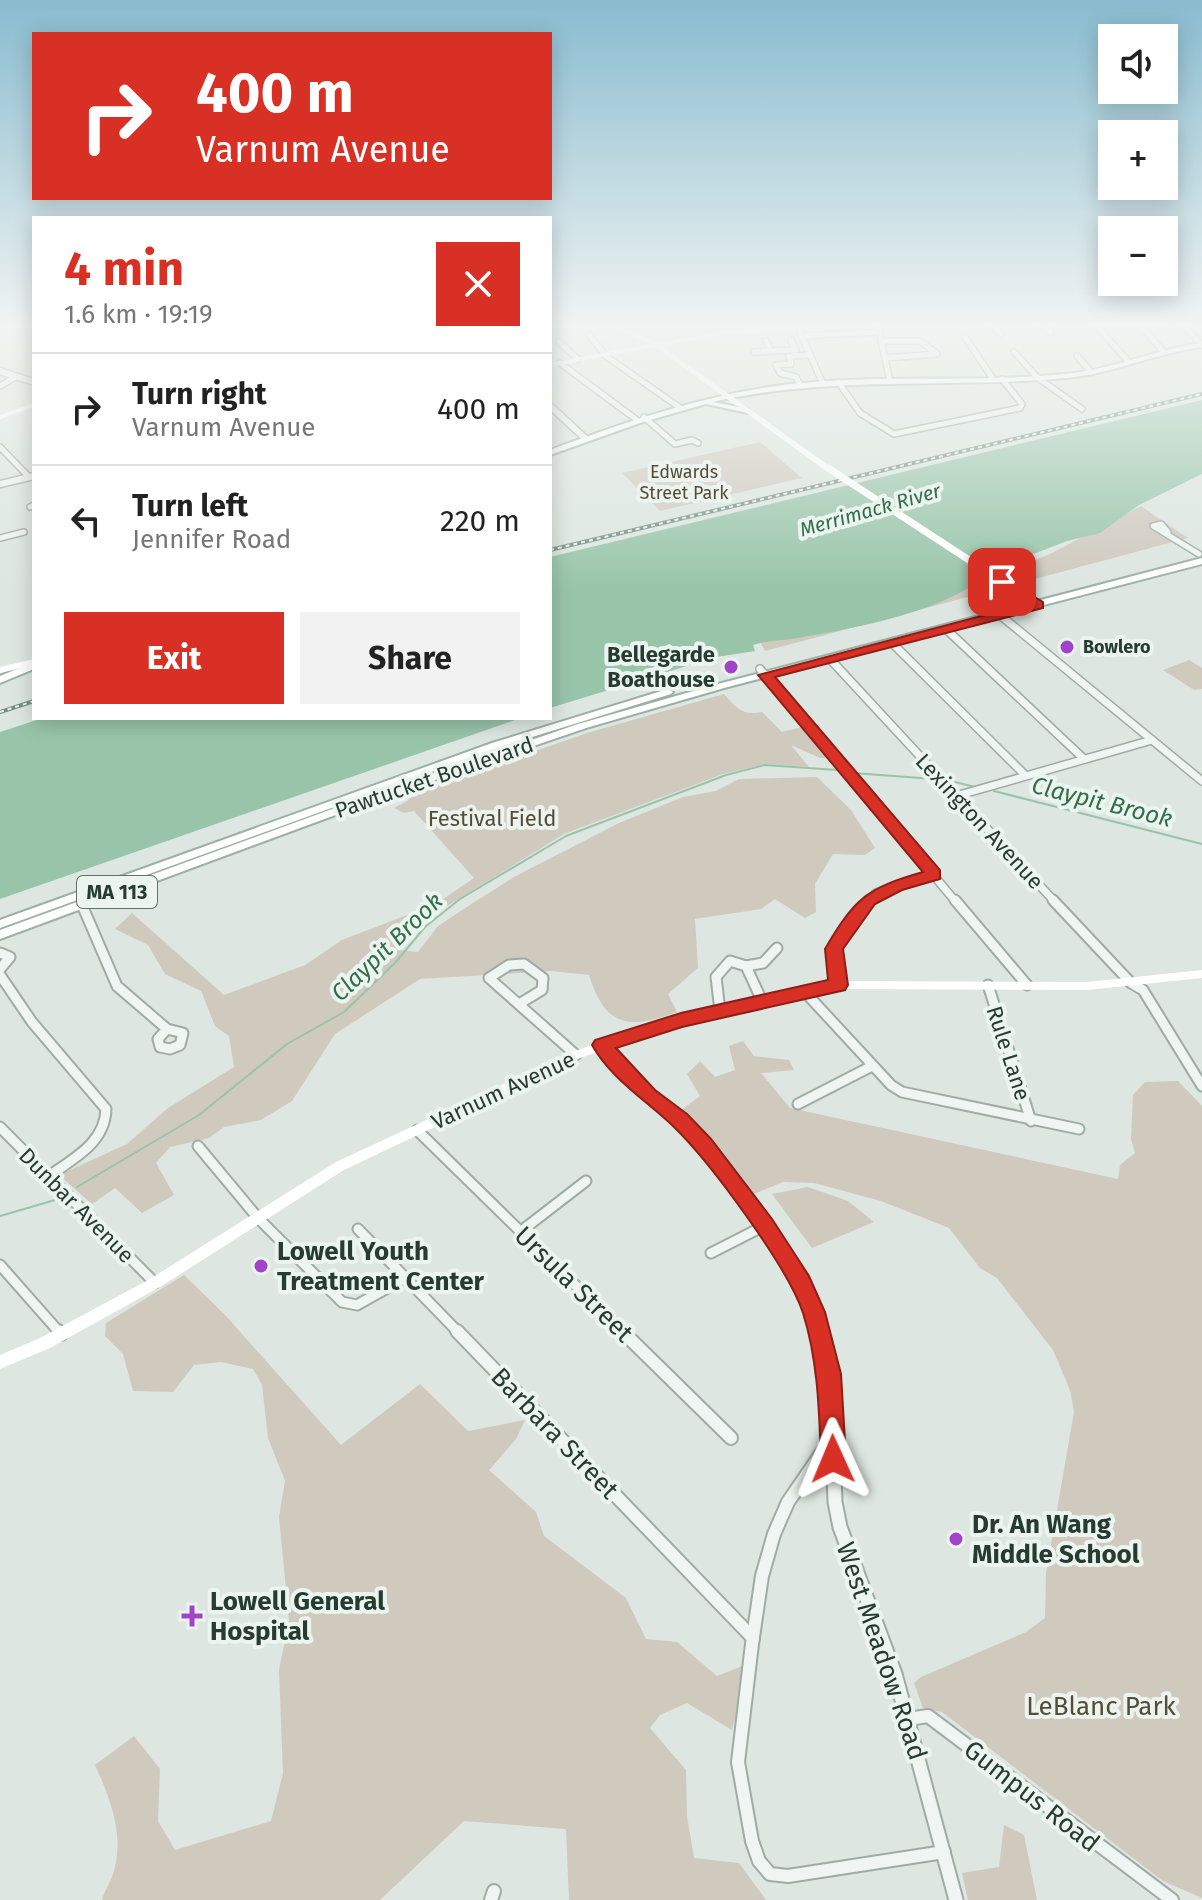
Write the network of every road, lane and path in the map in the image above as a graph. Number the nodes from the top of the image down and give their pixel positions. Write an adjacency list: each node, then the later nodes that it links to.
1 (556, 412): 10 (street)
2 (630, 412): 9 (street)
3 (665, 412): 8 (main road)
4 (667, 412): 8 (main road)
5 (746, 412): 20 (main road, bridge)
6 (859, 412): 7 (street)
7 (985, 412)
8 (661, 413): 9 (main road)
9 (640, 419): 10 (main road); 11 (street)
10 (586, 439): 13 (main road)
11 (698, 443)
12 (0, 447): 14 (street)
13 (552, 452)
14 (32, 476): 15 (street)
15 (0, 484)
16 (24, 532): 18 (street)
17 (1168, 532): 19 (street)
18 (0, 538)
19 (1201, 556): 21 (main road, Pawtucket Boulevard / MA 113)
20 (1004, 584): 21 (main road); 22 (main road)
21 (1034, 602): 22 (main road, Pawtucket Boulevard / MA 113); 23 (main road, Pawtucket Boulevard / MA 113)
22 (986, 611): 26 (main road, Pawtucket Boulevard / MA 113)
23 (1000, 615): 24 (main road, Pawtucket Boulevard / MA 113); 32 (street)
24 (946, 629): 25 (main road, Pawtucket Boulevard / MA 113); 33 (street)
25 (892, 643): 26 (main road, Pawtucket Boulevard / MA 113); 34 (street)
26 (861, 647): 27 (main road, Pawtucket Boulevard / MA 113); 30 (main road, Pawtucket Boulevard / MA 113)
27 (830, 659): 30 (main road, Pawtucket Boulevard / MA 113); 36 (street, Lexington Avenue)
28 (32, 665): 31 (main road)
29 (32, 665): 31 (main road)
30 (763, 672): 37 (street); 38 (main road, Pawtucket Boulevard / MA 113); 39 (main road, Pawtucket Boulevard / MA 113)
31 (0, 675)
32 (1152, 740): 33 (street); 35 (street)
33 (1084, 759): 34 (street)
34 (1025, 775): 36 (street)
35 (1202, 781)
36 (956, 796): 46 (street, Lexington Avenue)
37 (934, 875): 47 (street); 49 (street)
38 (82, 905): 40 (main road, Pawtucket Boulevard / MA 113); 54 (street)
39 (0, 924)
40 (0, 935)
41 (777, 948): 43 (street)
42 (0, 953): 44 (street)
43 (746, 966): 51 (street); 53 (street)
44 (0, 972): 65 (street)
45 (1202, 974): 46 (main road, Varnum Avenue)
46 (1131, 983): 49 (main road, Varnum Avenue); 58 (street, Lexington Avenue)
47 (838, 985): 48 (main road, Varnum Avenue); 50 (main road, Varnum Avenue)
48 (988, 985): 49 (main road, Varnum Avenue); 60 (street, Rule Lane)
49 (1027, 985)
50 (804, 991): 51 (main road, Varnum Avenue); 57 (street)
51 (762, 1001): 53 (main road, Varnum Avenue)
52 (519, 1004): 52 (street); 56 (street)
53 (720, 1011): 55 (main road, Varnum Avenue)
54 (167, 1029)
55 (602, 1045): 56 (main road, Varnum Avenue); 68 (street, West Meadow Road)
56 (576, 1055): 63 (main road, Varnum Avenue)
57 (872, 1066): 59 (street); 60 (street)
58 (1202, 1086)
59 (798, 1104)
60 (1031, 1121): 62 (street)
61 (0, 1127): 65 (street, Dunbar Avenue)
62 (1079, 1129)
63 (417, 1130): 67 (main road, Varnum Avenue); 70 (street, Ursula Street)
64 (198, 1146): 67 (street)
65 (49, 1176): 74 (street, Dunbar Avenue)
66 (586, 1181): 70 (street)
67 (258, 1218): 73 (street); 74 (main road, Varnum Avenue)
68 (764, 1226): 71 (street); 77 (street, West Meadow Road)
69 (358, 1229): 73 (street, Barbara Street)
70 (520, 1232): 78 (street, Ursula Street)
71 (711, 1253)
72 (0, 1265): 75 (street)
73 (405, 1278): 79 (street, Barbara Street)
74 (155, 1283): 75 (main road, Varnum Avenue)
75 (61, 1334): 76 (main road, Varnum Avenue)
76 (0, 1362)
77 (833, 1437): 79 (street); 80 (street, West Meadow Road)
78 (731, 1438)
79 (753, 1638): 81 (street)
80 (908, 1719): 81 (street, West Meadow Road); 83 (street, Gumpus Road)
81 (944, 1852): 82 (street, West Meadow Road)
82 (956, 1900)
83 (1172, 1900)

